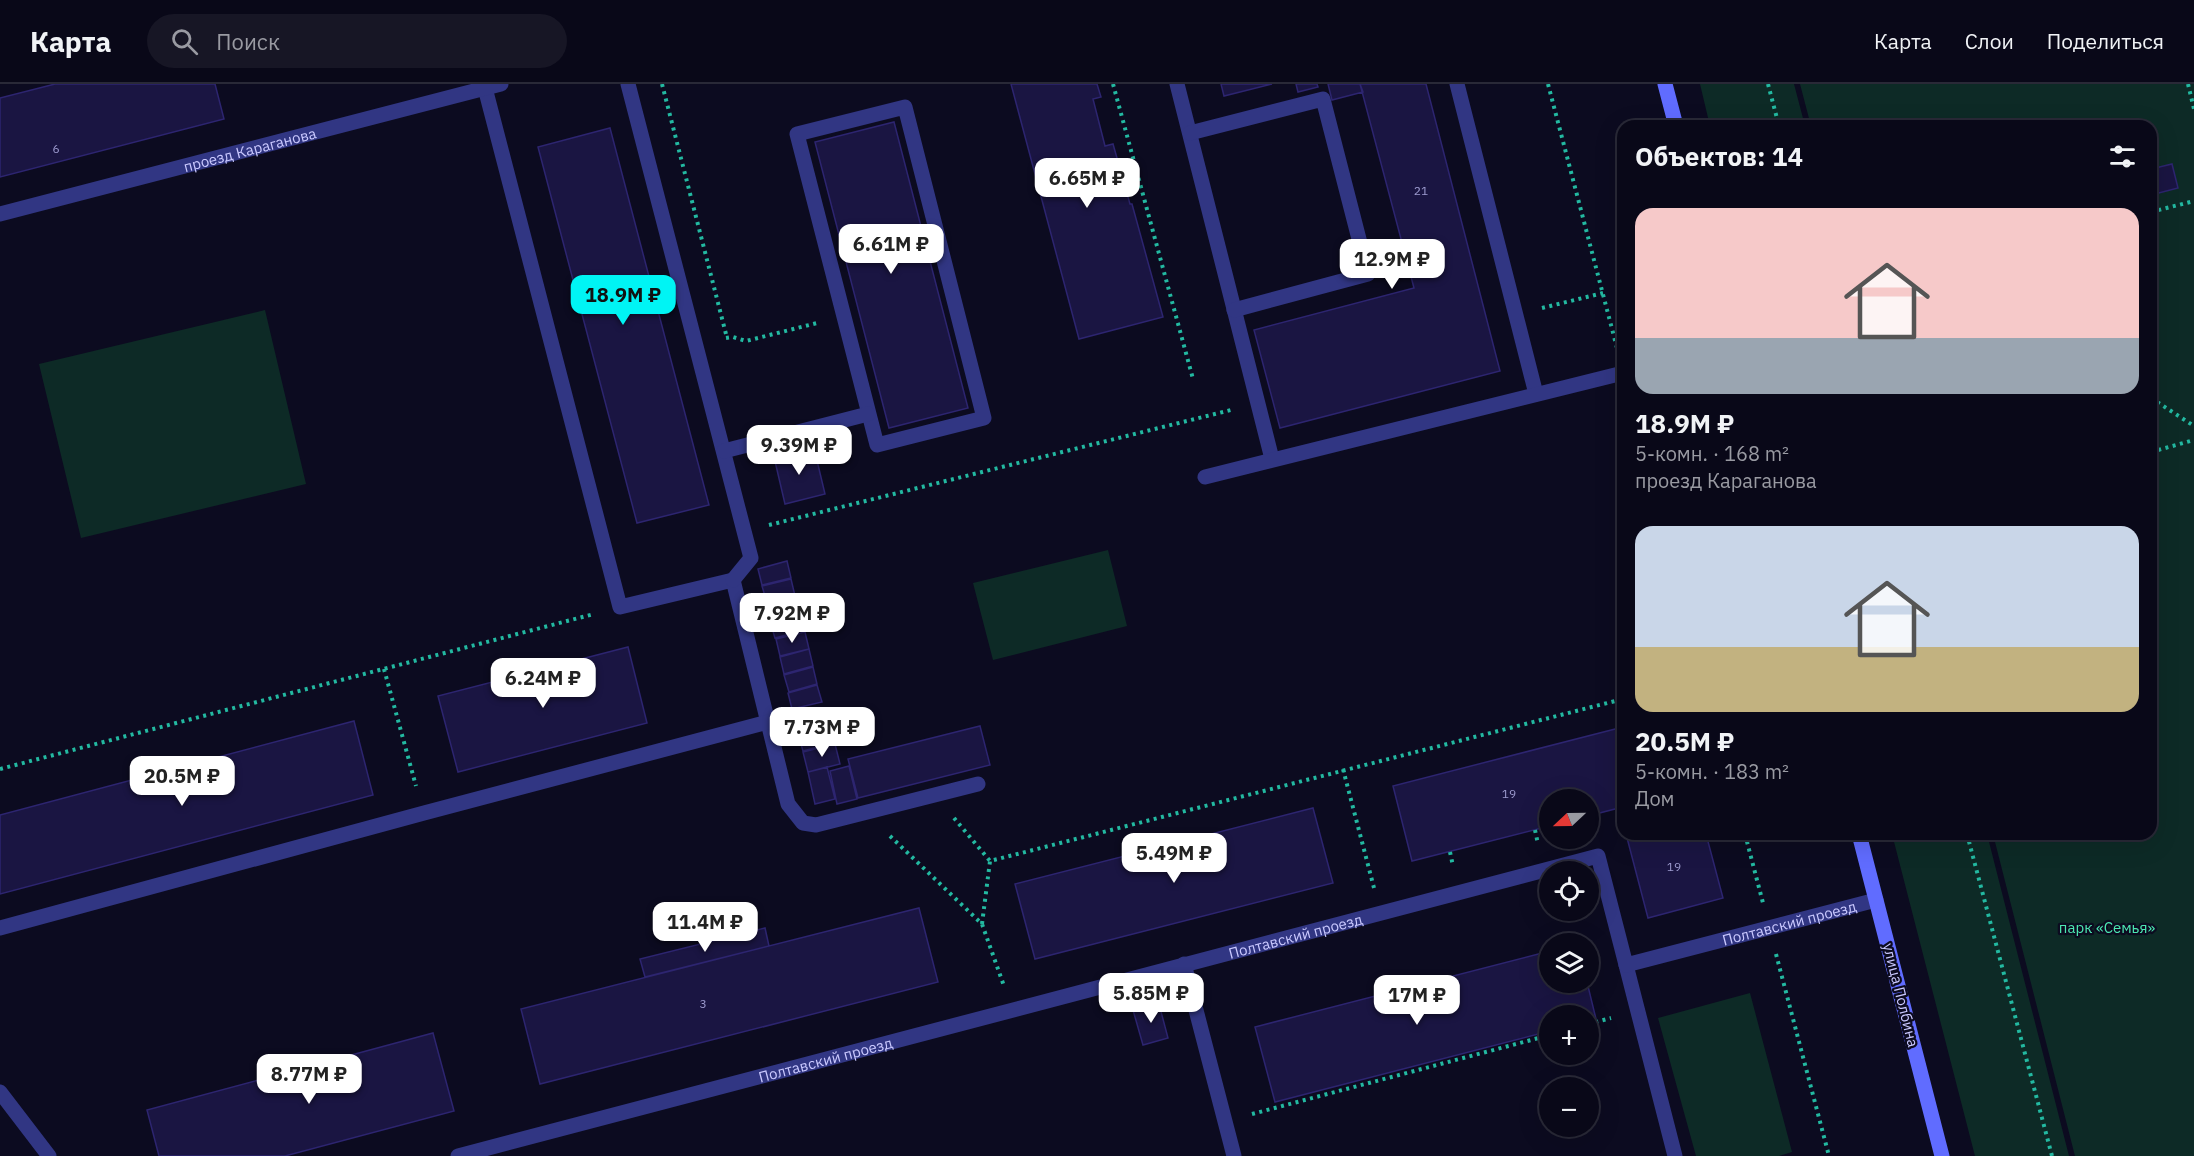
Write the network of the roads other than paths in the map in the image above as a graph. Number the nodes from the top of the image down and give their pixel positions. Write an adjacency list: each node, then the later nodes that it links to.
1 (501, 84): 6 (street, проезд Караганова)
2 (628, 84): 14 (street)
3 (1177, 84): 8 (street)
4 (1457, 84): 12 (street)
5 (1665, 84): 7 (street)
6 (485, 86): 9 (street, проезд Караганова); 17 (street)
7 (1674, 120)
8 (1190, 133): 10 (street); 10 (street)
9 (0, 214)
10 (1234, 310): 15 (street)
11 (1617, 374): 12 (street)
12 (1536, 394): 15 (street)
13 (868, 414): 13 (street); 14 (street)
14 (724, 451): 17 (street)
15 (1272, 459): 16 (street)
16 (1205, 477)
17 (733, 580): 18 (street)
18 (768, 722): 19 (street); 22 (street)
19 (978, 784)
20 (1861, 840): 21 (street, улица Полбина)
21 (1876, 900): 24 (street, Полтавский проезд); 31 (street, улица Полбина)
22 (0, 928)
23 (1184, 964): 24 (street, Полтавский проезд); 26 (street, Полтавский проезд); 29 (street)
24 (1626, 965): 30 (street)
25 (0, 1092): 27 (street)
26 (511, 1149): 28 (street, Полтавский проезд)
27 (49, 1156)
28 (458, 1156)
29 (1234, 1156)
30 (1675, 1156)
31 (1942, 1156)

